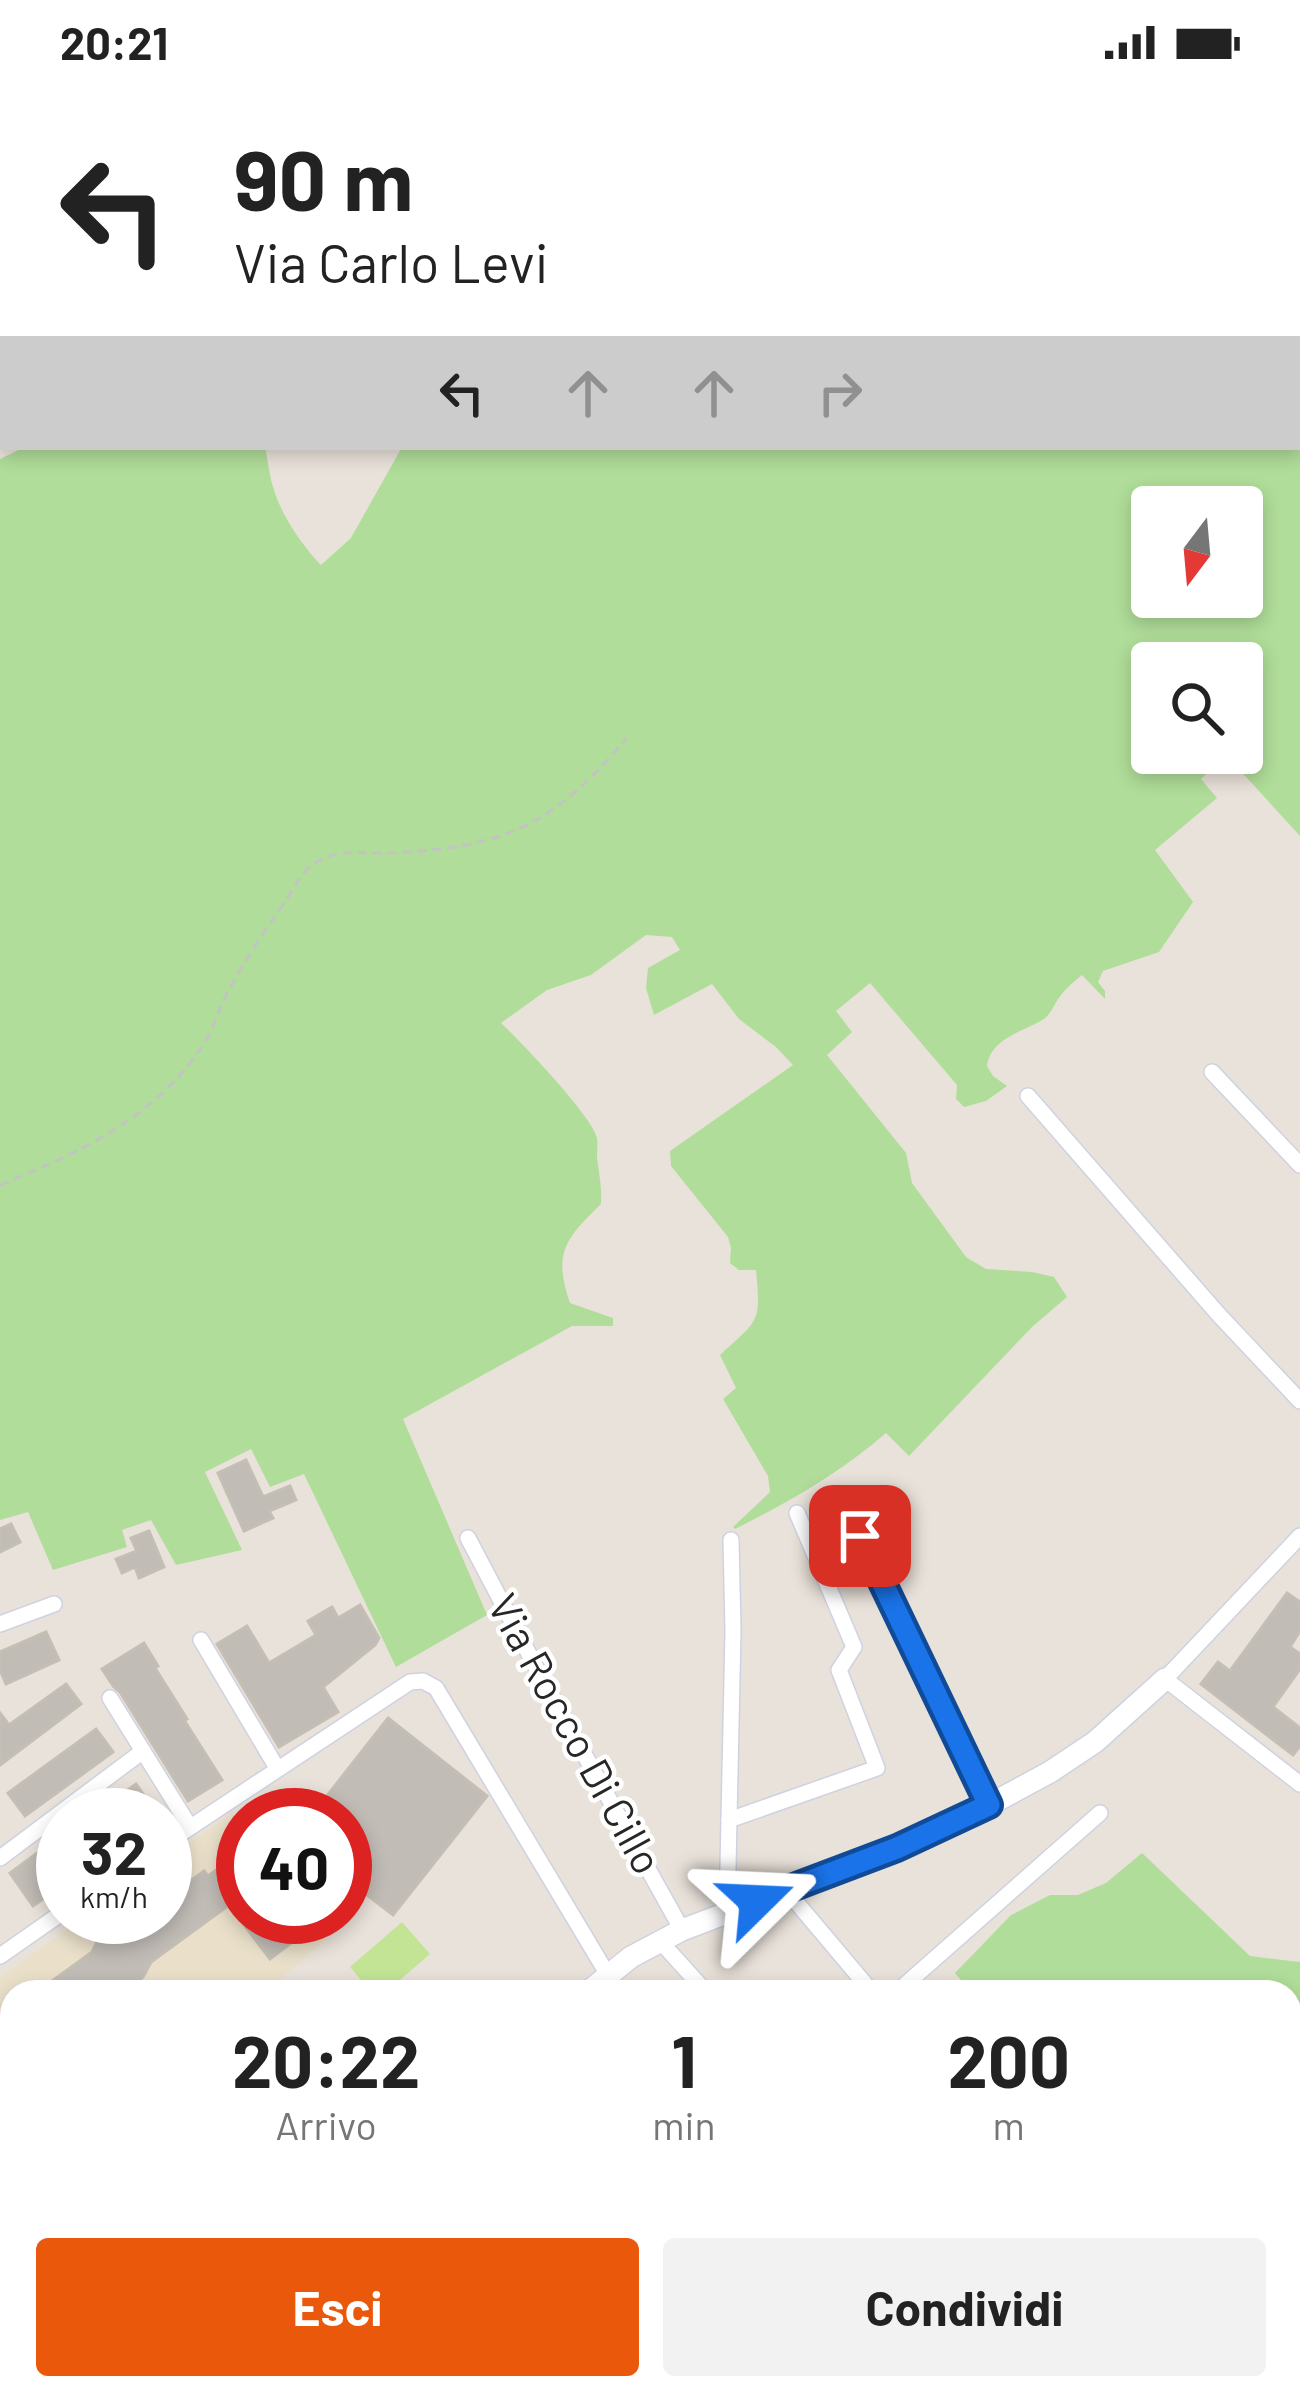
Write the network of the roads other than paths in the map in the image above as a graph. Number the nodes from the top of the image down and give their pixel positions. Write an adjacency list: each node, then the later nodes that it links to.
1 (1213, 1072): 3 (street)
2 (1028, 1096): 4 (street)
3 (1300, 1165)
4 (1300, 1401)
5 (797, 1513): 21 (street)
6 (860, 1536): 19 (street)
7 (1300, 1536): 13 (street)
8 (468, 1538): 26 (street, Via Rocco Di Cillo)
9 (731, 1540): 21 (street)
10 (54, 1604): 11 (street)
11 (0, 1624)
12 (200, 1640): 16 (street)
13 (1165, 1679): 17 (street); 19 (street)
14 (110, 1698): 15 (street)
15 (143, 1751): 18 (street); 23 (street)
16 (278, 1768): 22 (street); 30 (street)
17 (1300, 1784)
18 (166, 1788)
19 (989, 1805): 24 (street)
20 (1100, 1813): 34 (street)
21 (729, 1820): 25 (street)
22 (192, 1827)
23 (0, 1858)
24 (786, 1890): 25 (street); 33 (street)
25 (727, 1912): 26 (street)
26 (682, 1930): 28 (street)
27 (36, 1931): 29 (street)
28 (660, 1942): 30 (street); 32 (street)
29 (0, 1956)
30 (608, 1975): 31 (street)
31 (602, 1980)
32 (695, 1980)
33 (862, 1980)
34 (911, 1980)

